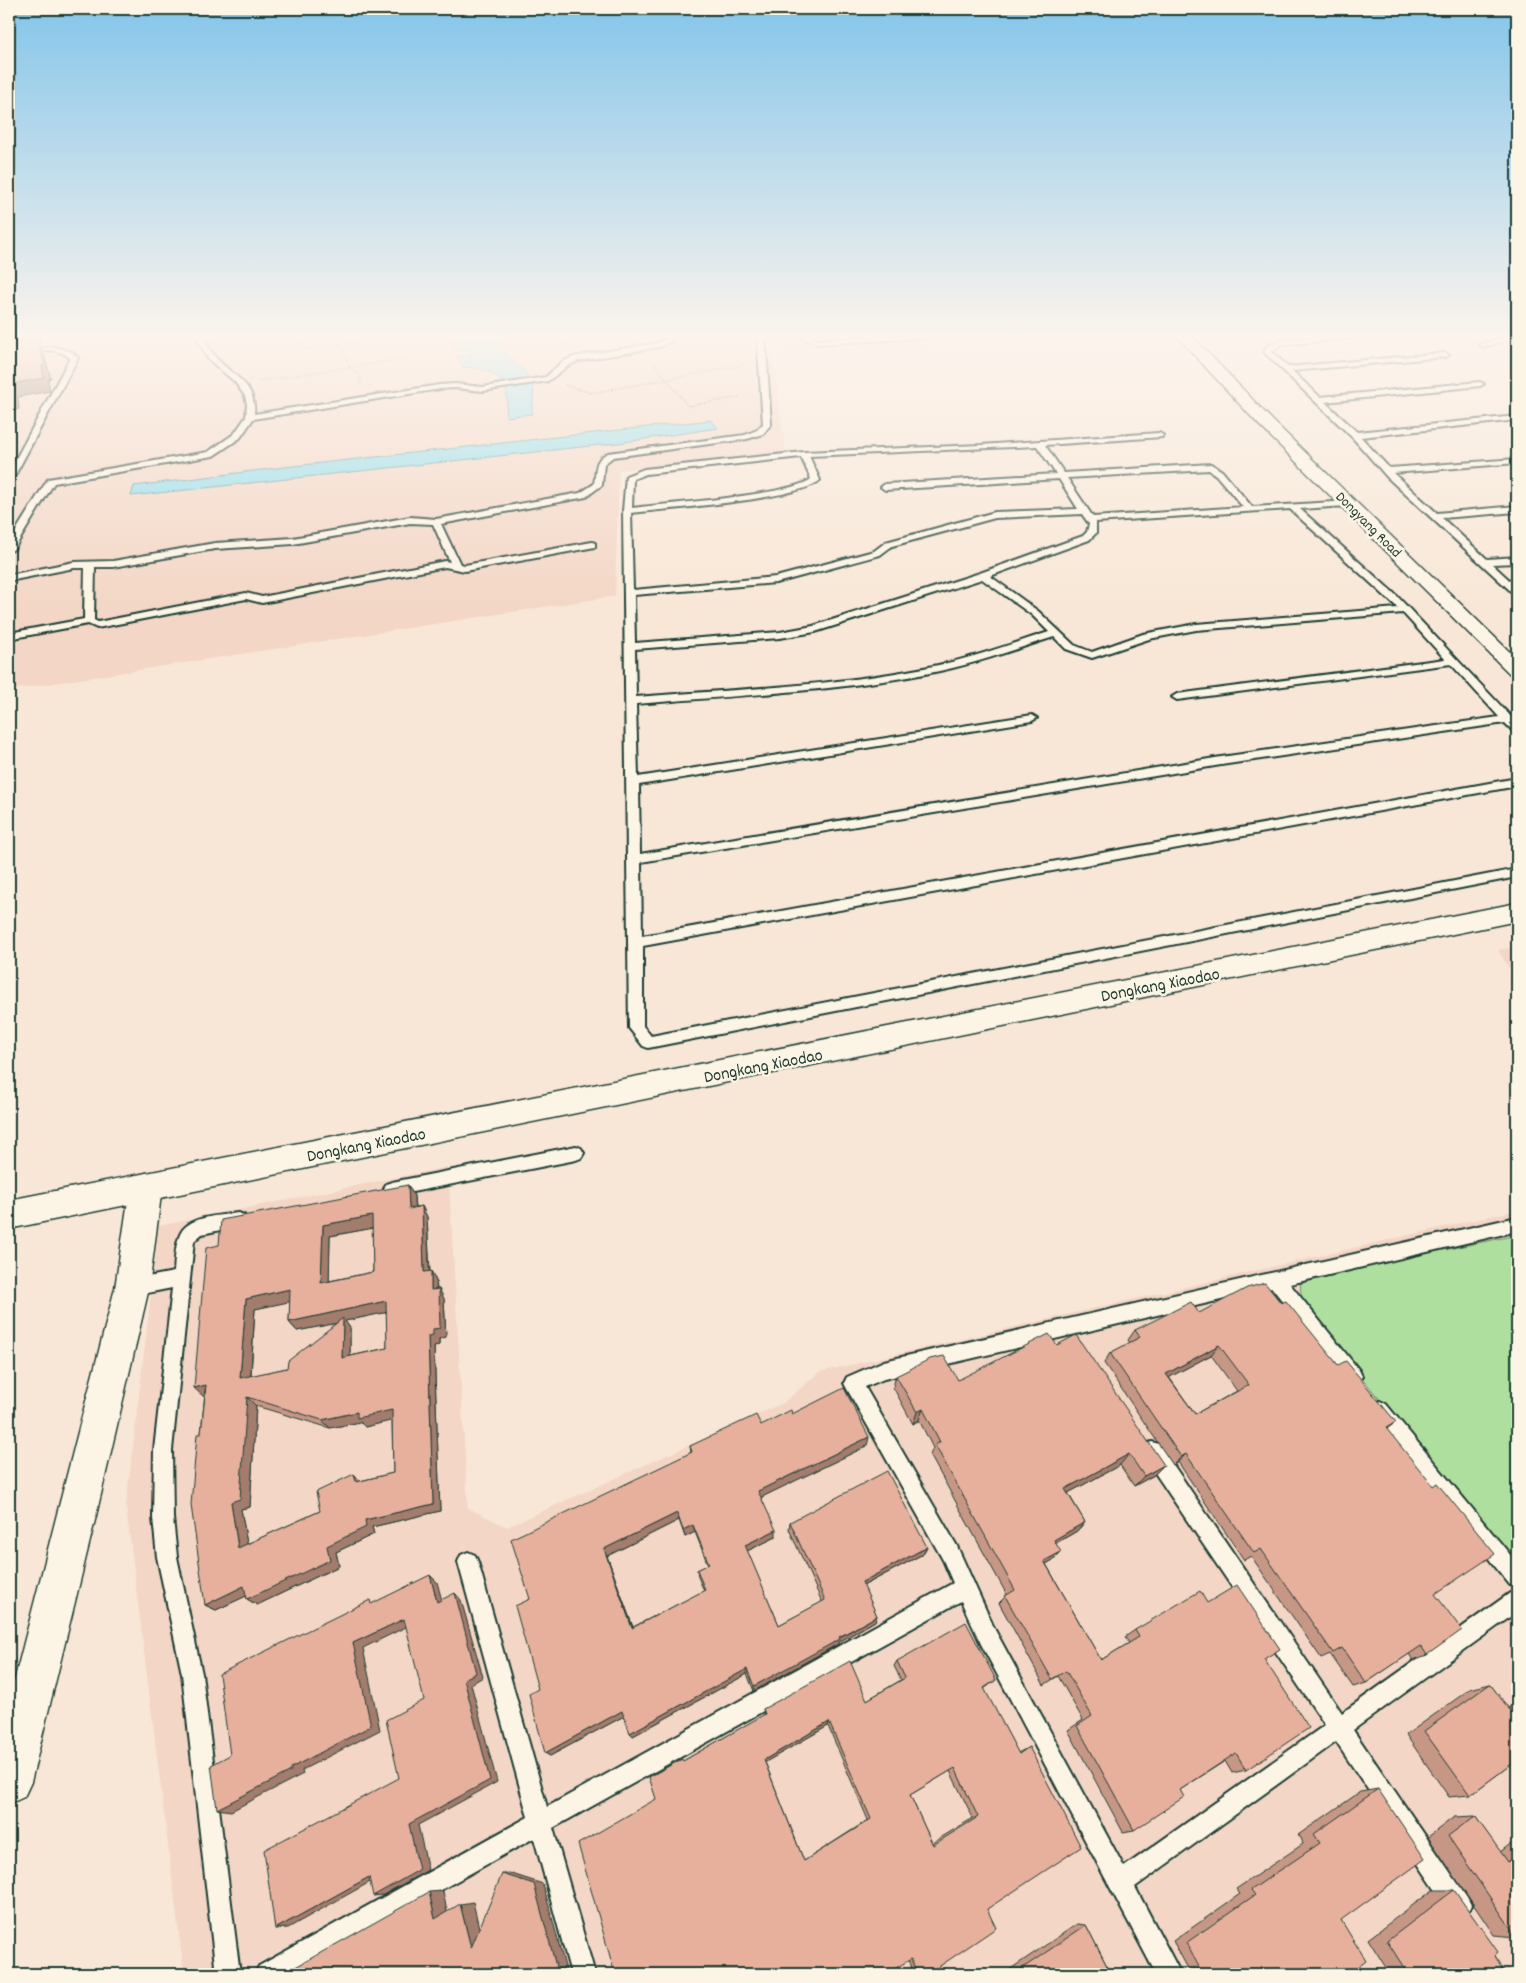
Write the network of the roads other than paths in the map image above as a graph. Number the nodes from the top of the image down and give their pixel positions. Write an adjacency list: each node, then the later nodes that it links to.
1 (38, 426): 15 (lane)
2 (243, 426): 26 (lane)
3 (766, 426): 24 (lane)
4 (1269, 426): 17 (main road, Dongyang Road)
5 (1289, 426): 40 (main road, Dongyang Road)
6 (1344, 426): 9 (lane)
7 (1449, 426): 9 (lane)
8 (1159, 435): 10 (lane)
9 (1355, 436): 13 (lane)
10 (1039, 442): 11 (lane); 14 (lane)
11 (804, 454): 21 (lane); 21 (lane)
12 (1517, 461): 13 (lane)
13 (1387, 471): 23 (lane)
14 (1062, 476): 16 (lane); 19 (lane); 22 (lane)
15 (9, 479)
16 (885, 487)
17 (1347, 503): 18 (lane); 42 (main road, Dongyang Road)
18 (1293, 506): 19 (lane); 35 (lane)
19 (1249, 509): 22 (lane)
20 (1517, 509): 23 (lane)
21 (628, 511): 33 (lane)
22 (1088, 515): 31 (lane); 33 (lane)
23 (1435, 516): 28 (lane)
24 (436, 522): 29 (lane); 30 (lane)
25 (592, 545): 30 (lane)
26 (9, 549)
27 (1517, 560): 28 (lane)
28 (1484, 562): 34 (lane)
29 (90, 565): 32 (lane); 36 (lane)
30 (456, 566): 36 (lane)
31 (983, 575): 37 (lane); 39 (lane)
32 (9, 578)
33 (629, 592): 39 (lane)
34 (1517, 592)
35 (1405, 610): 37 (lane); 41 (lane)
36 (89, 621): 38 (lane)
37 (1056, 633): 44 (lane)
38 (9, 636)
39 (630, 646): 44 (lane)
40 (1517, 648)
41 (1453, 661): 43 (lane); 46 (lane)
42 (1517, 670)
43 (1177, 697)
44 (631, 701): 48 (lane)
45 (1032, 718): 48 (lane)
46 (1508, 719): 47 (lane); 50 (lane)
47 (1517, 729)
48 (633, 782): 50 (lane)
49 (1517, 782): 53 (lane)
50 (634, 859): 53 (lane)
51 (1517, 873): 53 (lane)
52 (1517, 912): 55 (main road, Dongkang Xiaodao)
53 (636, 942)
54 (576, 1152): 56 (lane)
55 (146, 1187): 57 (main road, Dongkang Xiaodao); 62 (main road)
56 (373, 1193)
57 (9, 1215)
58 (256, 1216): 60 (lane)
59 (1517, 1224): 61 (lane)
60 (182, 1278): 62 (lane); 73 (lane)
61 (1276, 1280): 65 (lane); 66 (lane)
62 (132, 1288): 69 (main road)
63 (1140, 1434): 68 (lane)
64 (468, 1562): 70 (lane)
65 (1517, 1578)
66 (966, 1587): 70 (lane); 71 (lane)
67 (1517, 1600): 68 (lane)
68 (1339, 1727): 71 (lane); 72 (lane)
69 (9, 1782)
70 (540, 1822): 74 (lane); 75 (lane)
71 (1120, 1884): 76 (lane)
72 (1471, 1923)
73 (228, 1974)
74 (267, 1974)
75 (583, 1974)
76 (1169, 1974)

